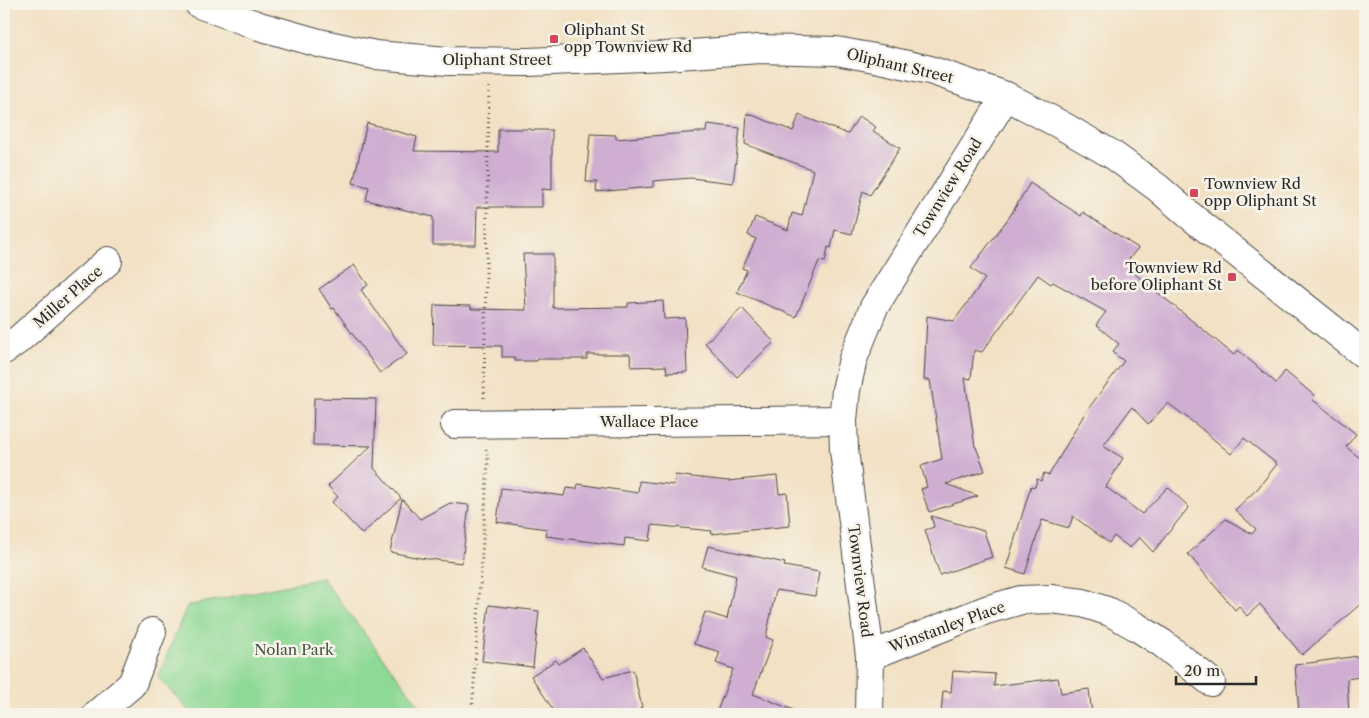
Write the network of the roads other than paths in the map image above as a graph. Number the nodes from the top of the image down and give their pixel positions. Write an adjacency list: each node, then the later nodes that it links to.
1 (199, 4): 2 (street, Oliphant Street)
2 (1006, 96): 5 (street); 6 (street, Townview Road)
3 (108, 262): 4 (street, Miller Place)
4 (4, 350)
5 (1365, 356)
6 (843, 420): 7 (street, Wallace Place); 9 (street, Townview Road)
7 (455, 424)
8 (152, 632): 11 (street)
9 (870, 656): 10 (street, Winstanley Place); 12 (street, Townview Road)
10 (1211, 682)
11 (97, 714)
12 (869, 714)

